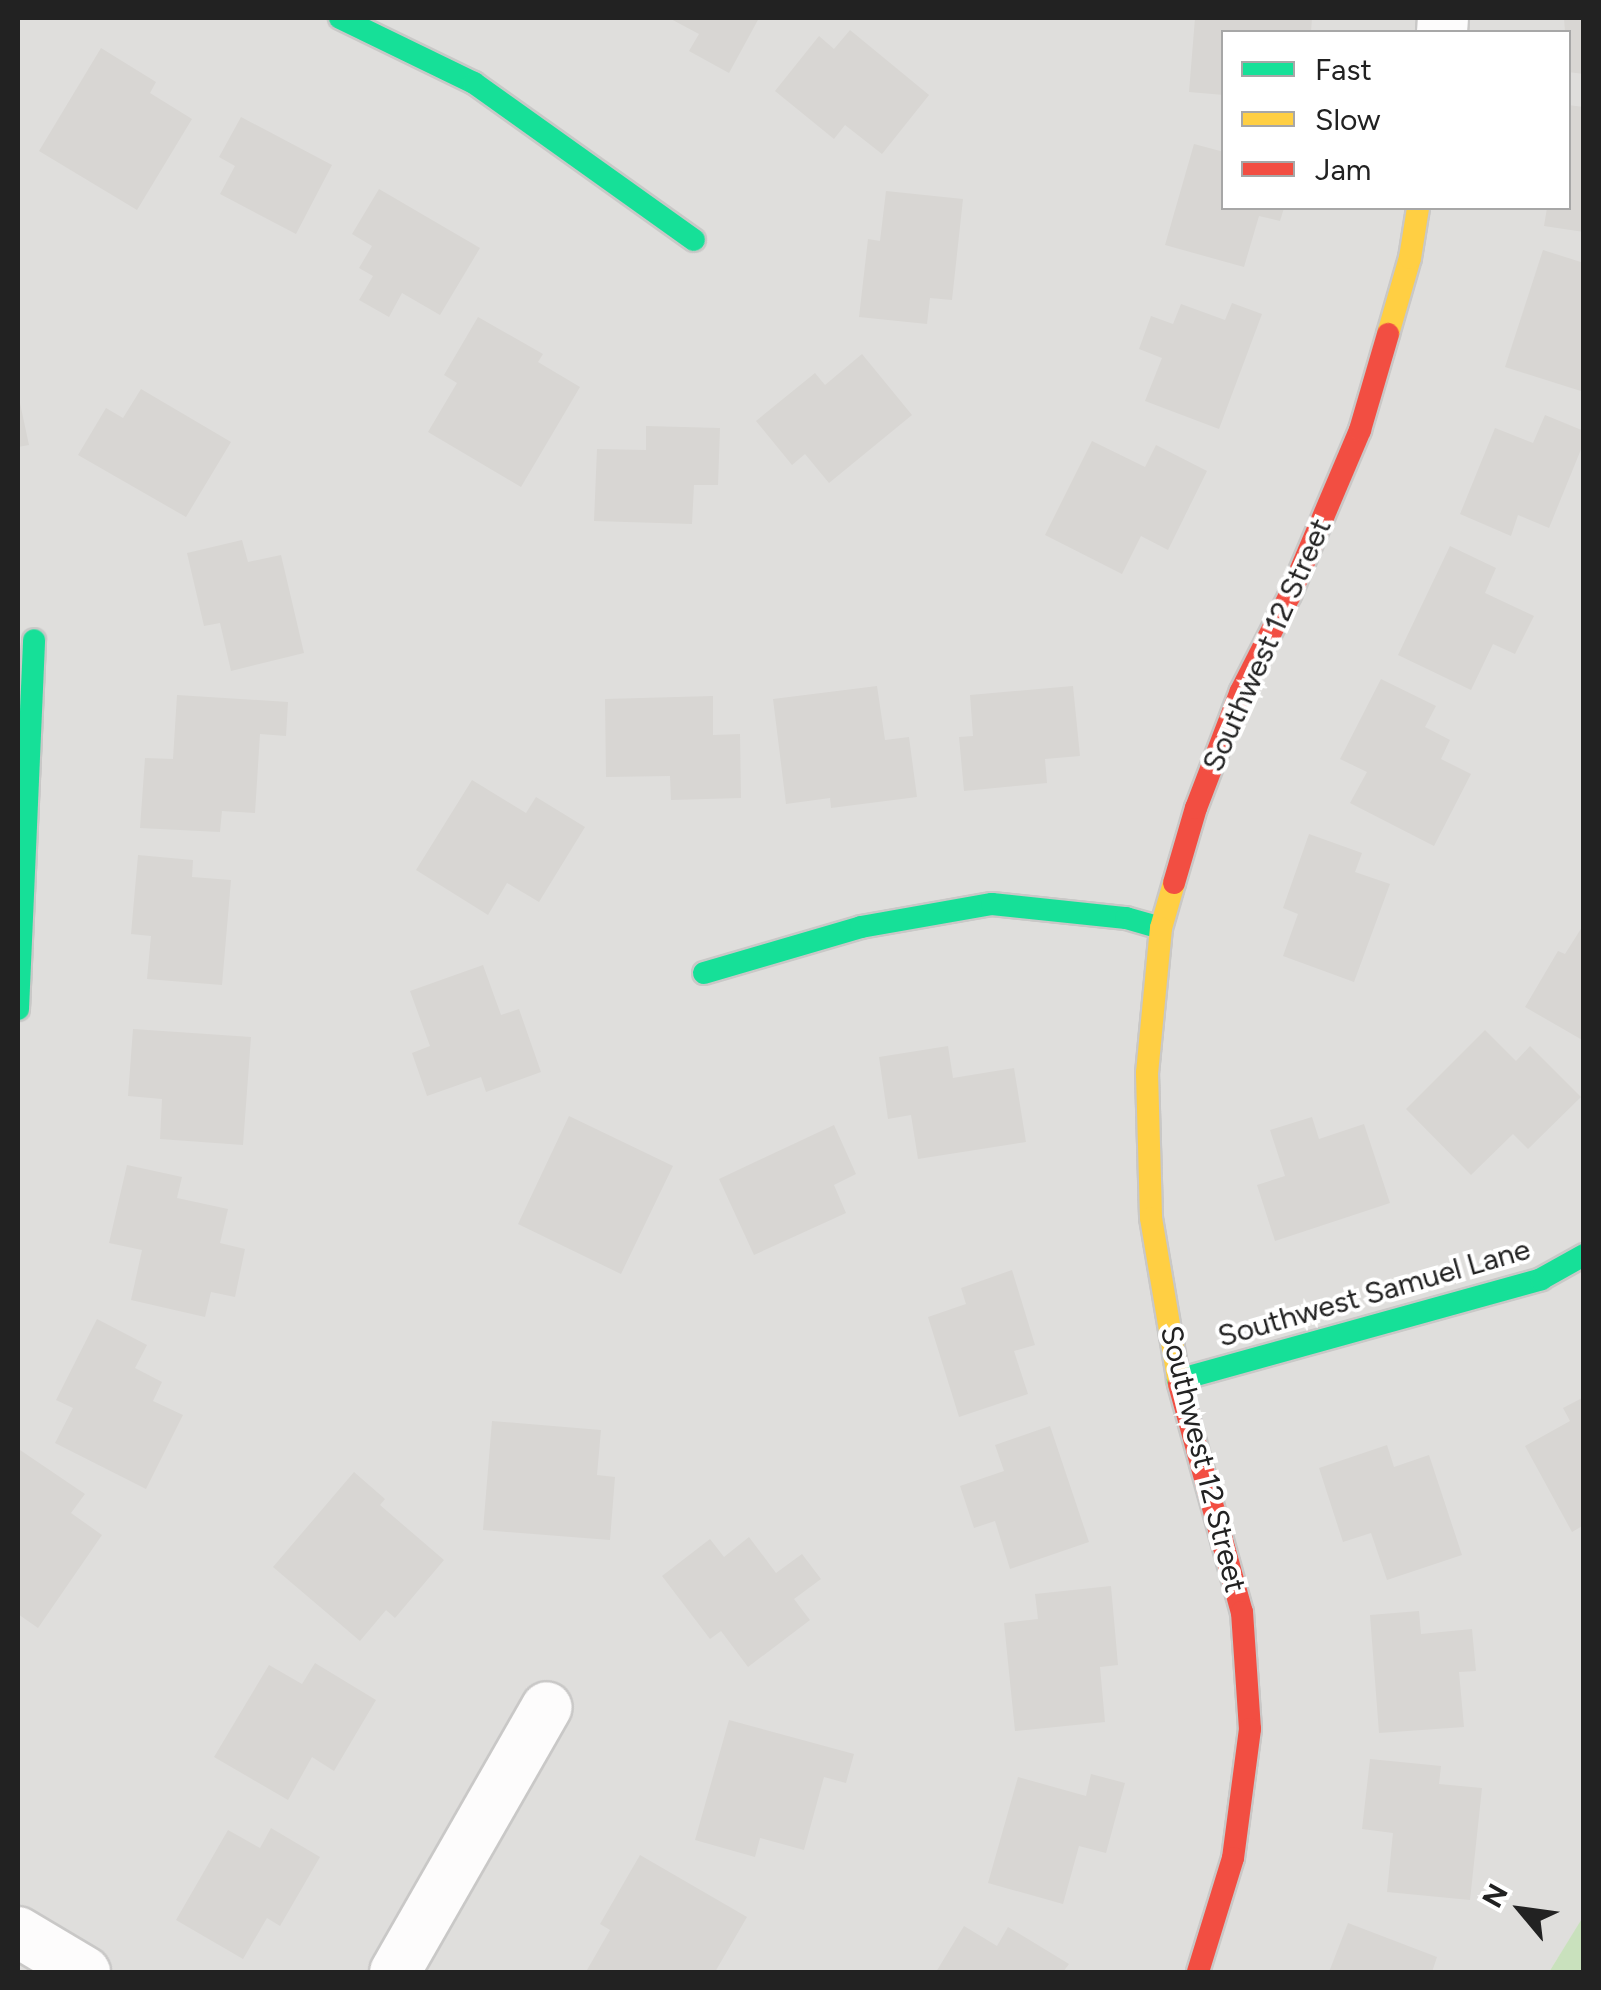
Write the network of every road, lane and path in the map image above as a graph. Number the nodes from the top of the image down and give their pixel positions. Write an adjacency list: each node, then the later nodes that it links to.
1 (340, 18): 3 (street)
2 (1418, 210): 5 (street, Southwest 12 Street)
3 (694, 240)
4 (34, 640): 7 (street)
5 (1161, 928): 6 (street); 9 (street, Southwest 12 Street)
6 (704, 974)
7 (18, 1009)
8 (1584, 1255): 9 (street, Southwest Samuel Lane)
9 (1178, 1380): 14 (street, Southwest 12 Street)
10 (547, 1707): 13 (street)
11 (18, 1932): 12 (street)
12 (85, 1972)
13 (395, 1972)
14 (1198, 1972)

